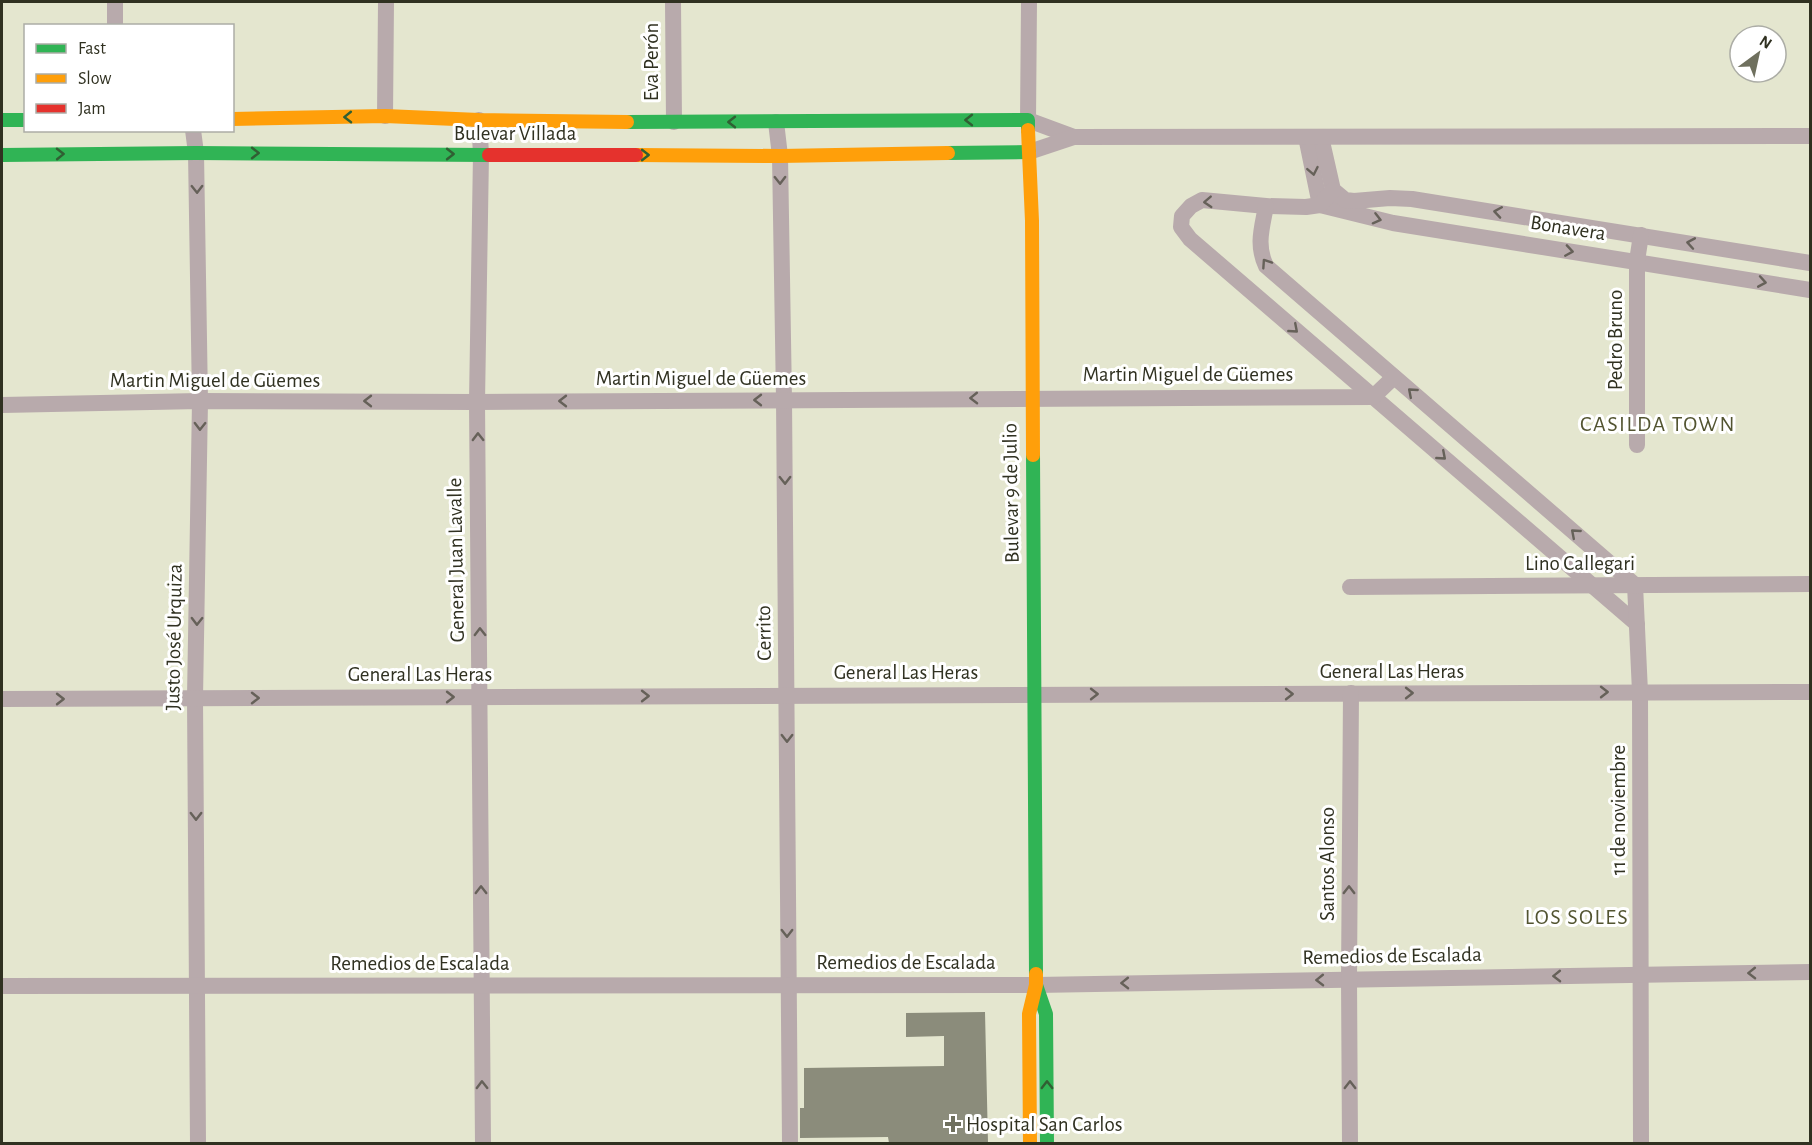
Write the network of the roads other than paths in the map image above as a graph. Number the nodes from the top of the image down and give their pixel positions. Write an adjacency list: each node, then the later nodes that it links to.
1 (115, 2): 5 (street)
2 (386, 2): 6 (street)
3 (673, 2): 12 (street, Eva Perón)
4 (1029, 2): 11 (street, Bulevar 9 de Julio)
5 (115, 24)
6 (385, 116): 7 (main road, Bulevar Villada, one-way to 7); 10 (main road, Bulevar Villada)
7 (234, 119)
8 (2, 120): 9 (main road)
9 (24, 120)
10 (479, 120): 12 (main road, Bulevar Villada); 20 (street, General Juan Lavalle)
11 (1028, 120): 13 (main road, Bulevar Villada, one-way to 13); 16 (street); 18 (main road, Bulevar 9 de Julio)
12 (674, 122): 13 (main road, Bulevar Villada, one-way to 12)
13 (776, 122): 22 (street, Cerrito)
14 (193, 132): 19 (street, Justo José Urquiza)
15 (1810, 136): 17 (street)
16 (1074, 137): 17 (street); 18 (street)
17 (1314, 137): 23 (street); 24 (street, one-way to 24)
18 (1029, 152): 22 (main road, Bulevar Villada); 31 (main road, Bulevar 9 de Julio)
19 (196, 153): 20 (main road, Bulevar Villada, one-way to 20); 21 (main road, Bulevar Villada, one-way to 19); 34 (street, Justo José Urquiza, one-way to 34)
20 (481, 154): 22 (main road, Bulevar Villada, one-way to 22); 35 (street, General Juan Lavalle)
21 (2, 155)
22 (780, 156): 33 (street, Cerrito, one-way to 33)
23 (1333, 190): 24 (street); 26 (street, one-way to 23)
24 (1320, 205): 25 (street, Bonavera); 27 (street, Bonavera, one-way to 27)
25 (1266, 206): 30 (street, one-way to 25); 32 (street, Bonavera, one-way to 32)
26 (1641, 234): 27 (street, Pedro Bruno); 28 (street, one-way to 26)
27 (1637, 261): 29 (street, Bonavera, one-way to 29); 37 (street, Pedro Bruno)
28 (1810, 263)
29 (1810, 290)
30 (1394, 377): 32 (street); 40 (street, one-way to 30)
31 (1033, 397): 32 (street, Martin Miguel de Güemes); 33 (street, Martin Miguel de Güemes, one-way to 33); 46 (main road, Bulevar 9 de Julio)
32 (1372, 397): 39 (street, one-way to 39)
33 (784, 399): 35 (street, Martin Miguel de Güemes, one-way to 35); 47 (street, Cerrito, one-way to 47)
34 (200, 401): 35 (street, Martin Miguel de Güemes, one-way to 34); 36 (street, Martin Miguel de Güemes); 49 (street, Justo José Urquiza, one-way to 49)
35 (477, 402): 48 (street, General Juan Lavalle, one-way to 35)
36 (2, 405)
37 (1637, 445)
38 (1810, 584): 40 (street, Lino Callegari)
39 (1592, 585): 40 (street, Lino Callegari); 41 (street, Lino Callegari); 42 (street)
40 (1635, 585): 42 (street, 11 de noviembre)
41 (1350, 587)
42 (1637, 624): 43 (street, 11 de noviembre)
43 (1640, 692): 44 (street, General Las Heras); 45 (street, General Las Heras, one-way to 43); 52 (street, 11 de noviembre)
44 (1810, 692)
45 (1351, 693): 46 (street, General Las Heras, one-way to 45); 53 (street, Santos Alonso, one-way to 45)
46 (1036, 694): 47 (street, General Las Heras); 57 (main road, Bulevar 9 de Julio)
47 (787, 695): 48 (street, General Las Heras, one-way to 47); 56 (street, Cerrito, one-way to 56)
48 (480, 697): 49 (street, General Las Heras, one-way to 48); 55 (street, General Juan Lavalle, one-way to 48)
49 (195, 698): 50 (street, General Las Heras, one-way to 49); 54 (street, Justo José Urquiza, one-way to 54)
50 (2, 699)
51 (1810, 972): 52 (street, Remedios de Escalada, one-way to 52)
52 (1641, 974): 53 (street, Remedios de Escalada, one-way to 53); 65 (street, 11 de noviembre)
53 (1349, 979): 57 (street, Remedios de Escalada, one-way to 57); 64 (street, Santos Alonso, one-way to 53)
54 (196, 985): 55 (street, Remedios de Escalada); 58 (street, Remedios de Escalada); 59 (street, Justo José Urquiza)
55 (481, 985): 56 (street, Remedios de Escalada); 60 (street, General Juan Lavalle, one-way to 55)
56 (787, 985): 57 (street, Remedios de Escalada); 61 (street, Cerrito)
57 (1036, 985): 62 (main road, Bulevar 9 de Julio); 63 (main road, Bulevar 9 de Julio, one-way to 57)
58 (2, 986)
59 (198, 1143)
60 (483, 1143)
61 (790, 1143)
62 (1030, 1143)
63 (1047, 1143)
64 (1350, 1143)
65 (1641, 1143)

